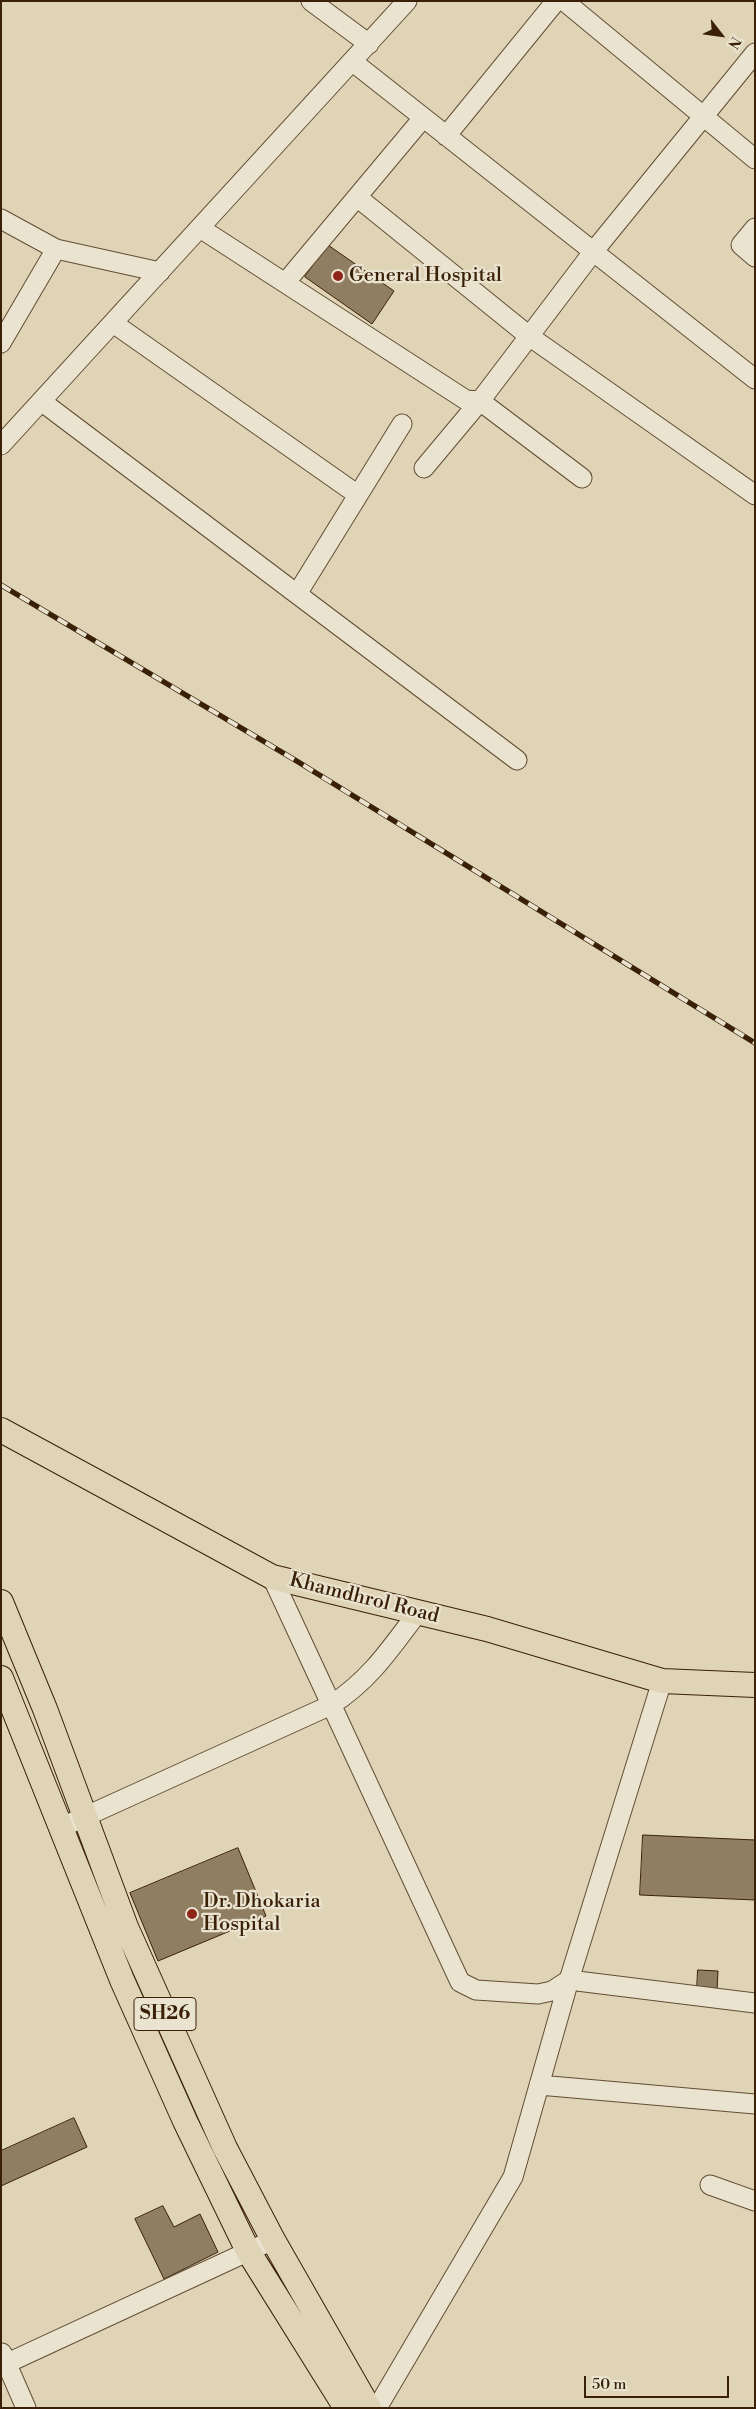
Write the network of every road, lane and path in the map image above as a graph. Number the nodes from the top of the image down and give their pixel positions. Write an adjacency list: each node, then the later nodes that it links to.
1 (311, 1): 6 (street)
2 (407, 1): 6 (street)
3 (556, 1): 11 (street)
4 (564, 1): 5 (street)
5 (585, 8): 9 (street)
6 (369, 44): 8 (street)
7 (755, 53): 9 (street)
8 (353, 62): 10 (street); 15 (street)
9 (703, 116): 12 (street); 18 (street)
10 (423, 118): 11 (street); 13 (street)
11 (446, 136): 18 (street)
12 (755, 159)
13 (356, 197): 21 (street); 23 (street)
14 (1, 219): 17 (street)
15 (200, 228): 20 (street); 21 (street)
16 (755, 228): 19 (street)
17 (56, 249): 20 (street); 24 (street)
18 (593, 252): 23 (street); 25 (street)
19 (755, 257)
20 (160, 272): 22 (street)
21 (285, 283): 27 (street)
22 (113, 323): 26 (street); 32 (street)
23 (529, 336): 27 (street); 33 (street)
24 (1, 343)
25 (755, 379)
26 (41, 401): 29 (street); 34 (street)
27 (480, 401): 30 (street); 31 (street)
28 (402, 424): 32 (street)
29 (1, 446)
30 (424, 468)
31 (582, 478)
32 (358, 495): 34 (street)
33 (755, 495)
34 (297, 594): 35 (street)
35 (516, 760)
36 (1, 1430): 37 (main road, Khamdhrol Road)
37 (272, 1577): 39 (main road, Khamdhrol Road); 44 (street)
38 (1, 1602): 45 (main road, SH26)
39 (418, 1612): 41 (main road, Khamdhrol Road); 44 (street)
40 (1, 1678): 43 (main road, SH26)
41 (662, 1681): 42 (main road, Khamdhrol Road); 47 (street)
42 (755, 1685)
43 (6, 1704): 46 (main road, SH26)
44 (332, 1705): 45 (street); 47 (street)
45 (85, 1817): 46 (street); 53 (main road, SH26)
46 (60, 1828): 54 (main road, SH26)
47 (569, 1980): 48 (street); 49 (street)
48 (755, 2003)
49 (540, 2084): 50 (street); 56 (street)
50 (755, 2104)
51 (710, 2185): 52 (street)
52 (755, 2201)
53 (273, 2240): 54 (street); 56 (main road, SH26)
54 (248, 2251): 55 (street); 56 (main road, SH26)
55 (3, 2361): 57 (street)
56 (362, 2405)
57 (26, 2408)

